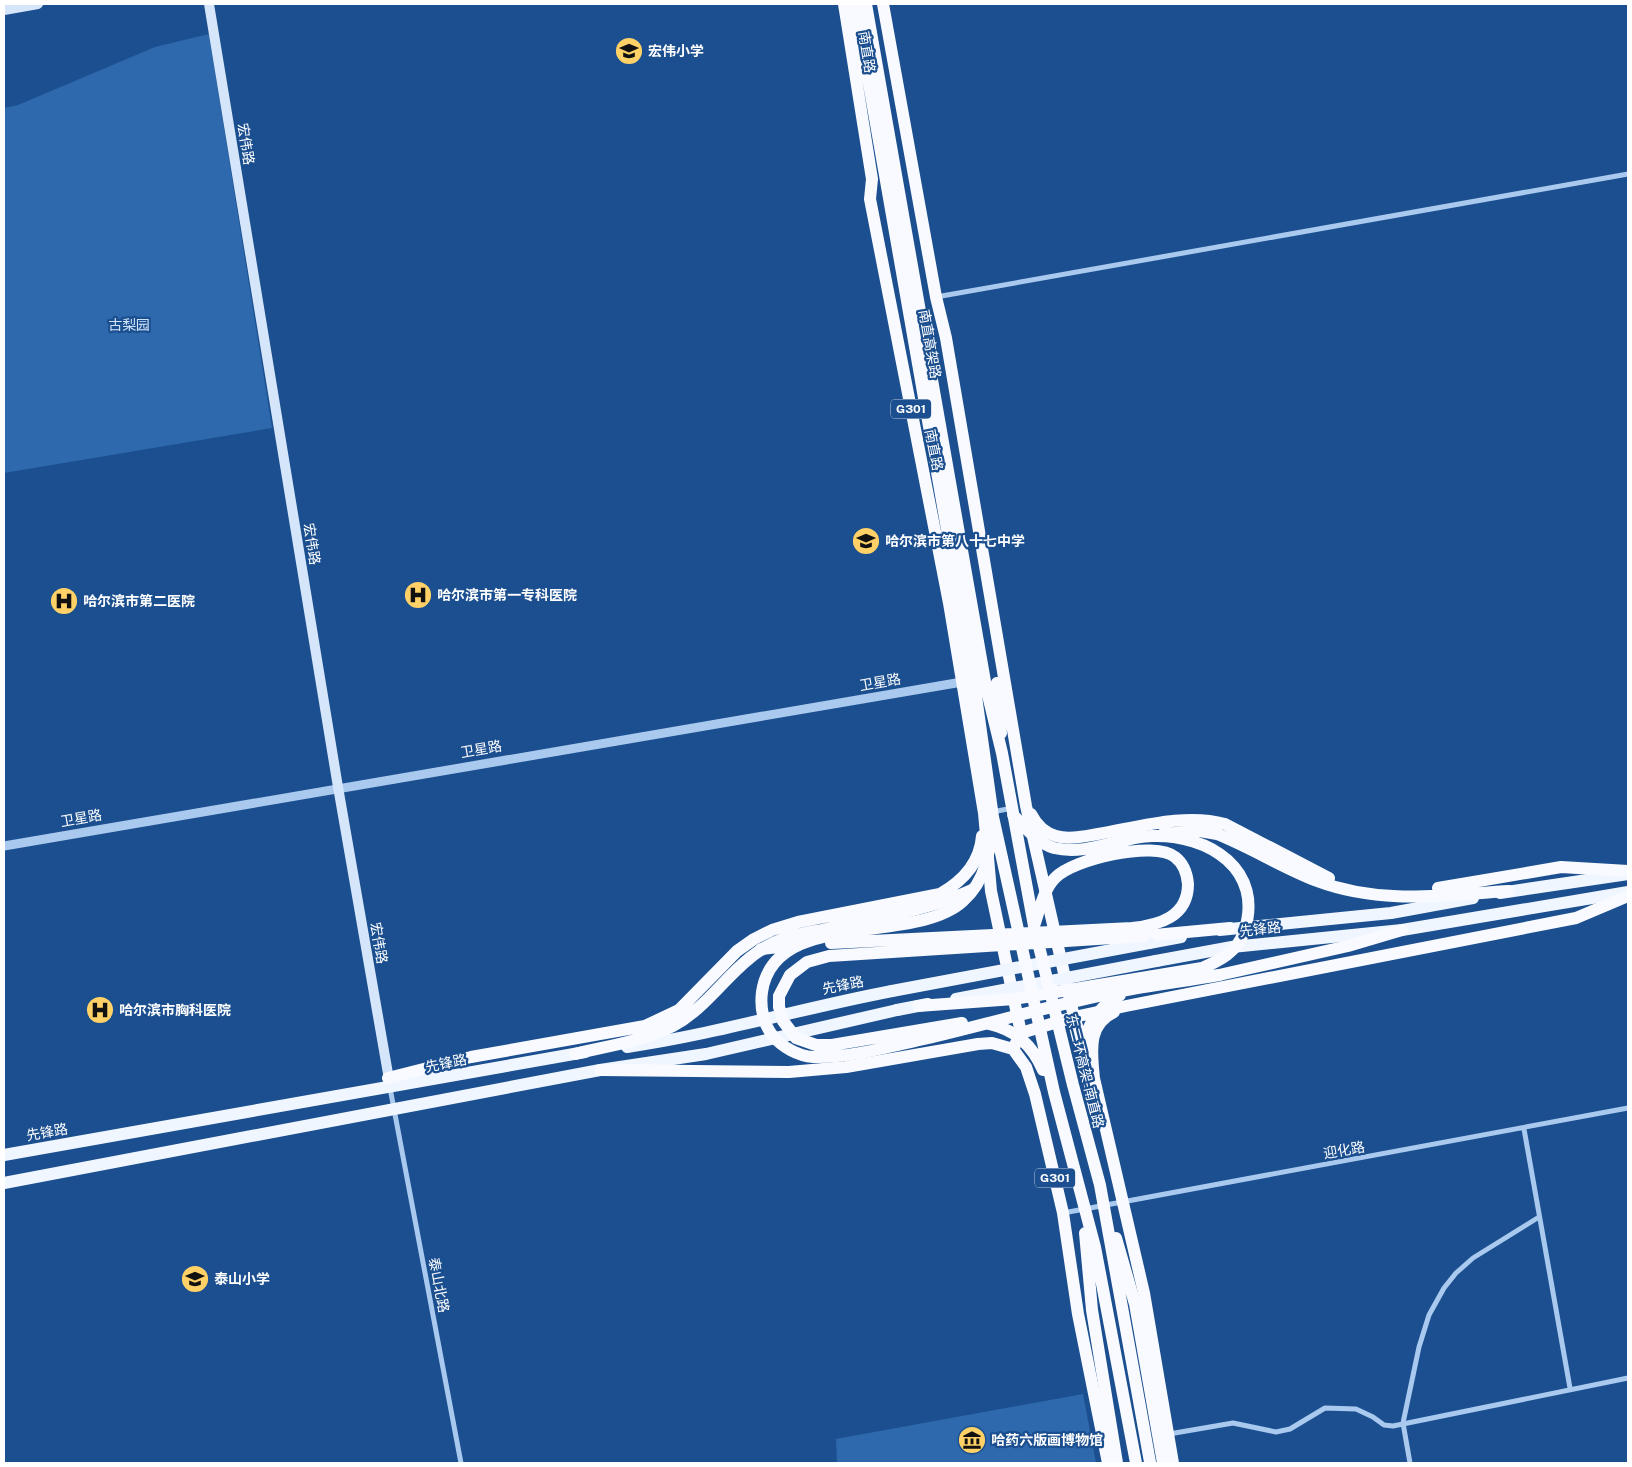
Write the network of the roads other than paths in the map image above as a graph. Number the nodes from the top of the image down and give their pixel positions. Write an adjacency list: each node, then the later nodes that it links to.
1 (38, 4): 7 (main road)
2 (209, 4): 16 (main road, 宏伟路)
3 (844, 4): 9 (highway, 南直路 / G301)
4 (855, 4): 13 (highway, 南直高架路)
5 (866, 4): 13 (highway, 南直高架路)
6 (883, 4): 10 (highway, 南直路)
7 (4, 10)
8 (1628, 174): 10 (street)
9 (870, 199): 12 (highway, 南直路 / G301); 15 (highway, bridge)
10 (936, 297): 11 (highway, 南直路)
11 (946, 338): 14 (highway, bridge); 17 (highway, 南直路)
12 (962, 682): 16 (street, 卫星路); 19 (highway, 南直路 / G301)
13 (981, 688): 14 (highway, 东二环高架-南直路, bridge); 15 (highway, bridge)
14 (1002, 753): 18 (highway, 东二环高架-南直路, bridge)
15 (984, 760): 19 (highway, bridge)
16 (338, 787): 21 (street, 卫星路); 42 (main road, 宏伟路)
17 (1026, 806): 19 (street); 25 (highway); 37 (highway, 南直路)
18 (1012, 814): 20 (highway, bridge); 29 (highway, 东二环高架-南直路, bridge)
19 (989, 815): 23 (highway, bridge); 38 (highway); 42 (highway); 44 (highway, bridge)
20 (1152, 836): 25 (highway, bridge); 35 (highway, bridge)
21 (4, 846)
22 (1628, 872): 24 (main road, 先锋路); 28 (highway)
23 (972, 890): 33 (highway, bridge); 34 (highway, bridge)
24 (1509, 891): 28 (highway); 30 (main road, 先锋路)
25 (1358, 892): 28 (highway)
26 (1628, 892): 31 (main road, 先锋路)
27 (1628, 896): 36 (highway)
28 (1386, 897)
29 (1034, 926): 33 (highway, bridge); 50 (highway, 东二环高架-南直路, bridge)
30 (1230, 928): 32 (highway)
31 (1402, 930): 34 (highway, bridge); 35 (main road, 先锋路, bridge)
32 (1147, 940): 40 (main road, 先锋路, bridge); 44 (highway, bridge)
33 (761, 949): 40 (highway)
34 (1130, 990): 43 (highway, bridge)
35 (918, 1006): 41 (main road, 先锋路, bridge)
36 (1126, 1006): 37 (highway); 43 (highway)
37 (1074, 1017): 38 (highway); 43 (highway, 南直路)
38 (1021, 1033): 39 (highway)
39 (1013, 1049): 41 (highway); 53 (highway, G301)
40 (575, 1054): 42 (main road, 先锋路)
41 (600, 1070): 46 (main road, 先锋路)
42 (389, 1083): 46 (street, 泰山北路); 48 (main road, 先锋路)
43 (1093, 1085): 52 (highway)
44 (1054, 1092): 51 (highway, bridge)
45 (1628, 1108): 47 (street, 迎化路)
46 (395, 1110): 49 (main road, 先锋路); 59 (street, 泰山北路)
47 (1524, 1129): 52 (street, 迎化路); 54 (street)
48 (4, 1155)
49 (4, 1183)
50 (1100, 1185): 63 (highway, 东二环高架-南直路, bridge); 64 (highway, bridge)
51 (1082, 1193): 61 (highway, bridge); 62 (highway, bridge)
52 (1121, 1196): 53 (street, 迎化路); 58 (highway)
53 (1063, 1213): 60 (highway, G301)
54 (1539, 1217): 56 (street); 57 (street)
55 (1628, 1378): 56 (street)
56 (1570, 1388): 57 (street)
57 (1403, 1423): 58 (street); 66 (street)
58 (1168, 1434): 65 (highway)
59 (462, 1463)
60 (1108, 1463)
61 (1117, 1463)
62 (1136, 1463)
63 (1150, 1463)
64 (1162, 1463)
65 (1173, 1463)
66 (1410, 1463)

